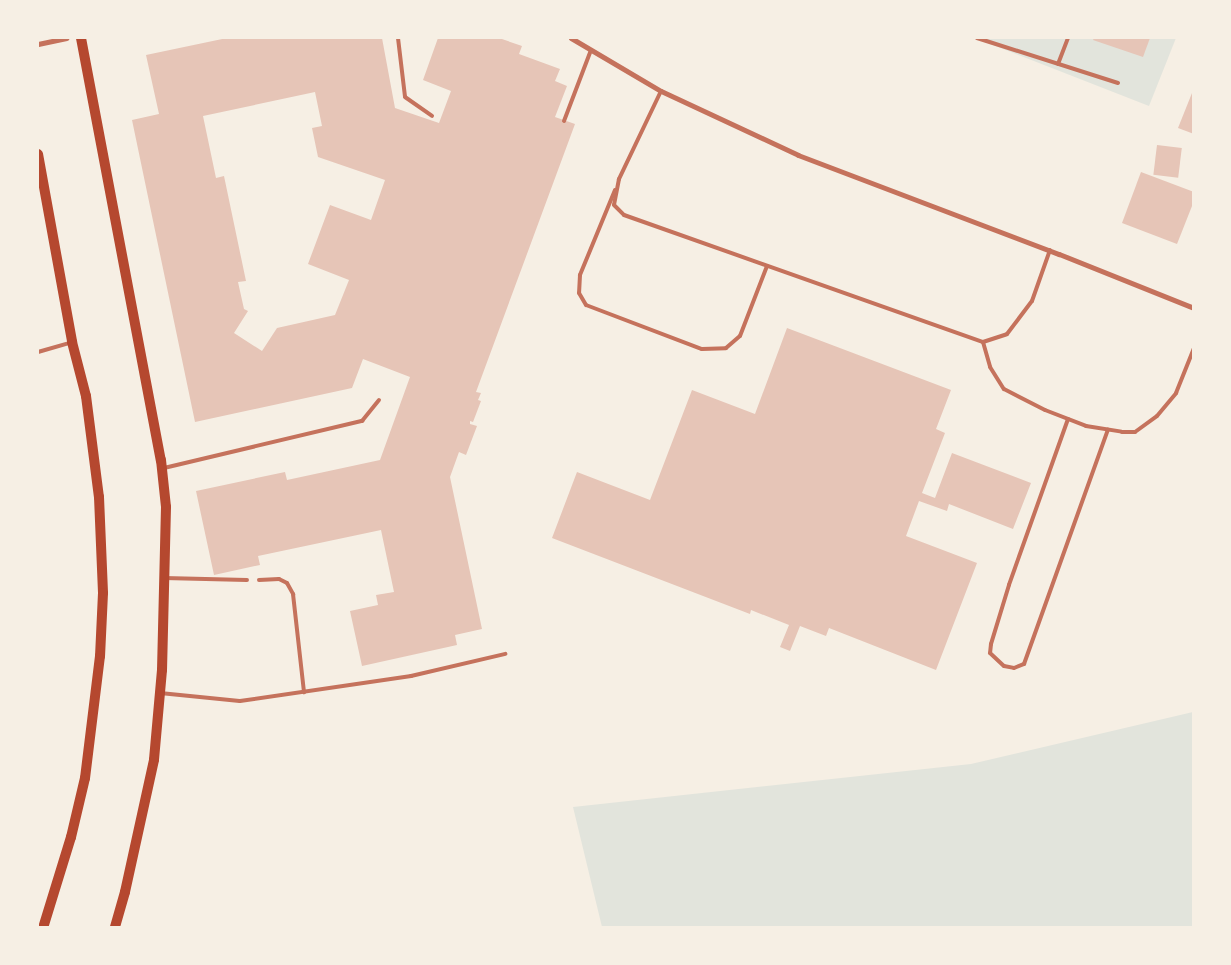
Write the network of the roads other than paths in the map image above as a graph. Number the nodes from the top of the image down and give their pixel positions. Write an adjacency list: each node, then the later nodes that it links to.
1 (66, 38): 7 (street)
2 (80, 38): 26 (main road)
3 (398, 38): 12 (lane)
4 (570, 38): 8 (street)
5 (978, 38): 9 (lane)
6 (1068, 38): 9 (lane)
7 (38, 44)
8 (591, 50): 11 (street); 13 (lane)
9 (1058, 64): 10 (lane)
10 (1118, 83)
11 (661, 91): 15 (lane); 16 (street)
12 (432, 116)
13 (564, 121)
14 (38, 154): 19 (main road)
15 (618, 182): 17 (lane); 17 (lane)
16 (1050, 250): 18 (street); 20 (lane)
17 (767, 266): 20 (lane)
18 (1194, 308)
19 (72, 342): 22 (lane); 33 (main road)
20 (983, 342): 24 (lane)
21 (1194, 348): 25 (lane)
22 (38, 352)
23 (379, 400): 26 (lane)
24 (1068, 419): 25 (lane); 25 (lane)
25 (1108, 430)
26 (162, 469): 27 (main road)
27 (164, 578): 28 (lane); 31 (main road)
28 (247, 580)
29 (259, 580): 32 (lane)
30 (505, 654): 32 (lane)
31 (160, 692): 32 (lane); 34 (main road)
32 (304, 692)
33 (43, 928)
34 (115, 928)

